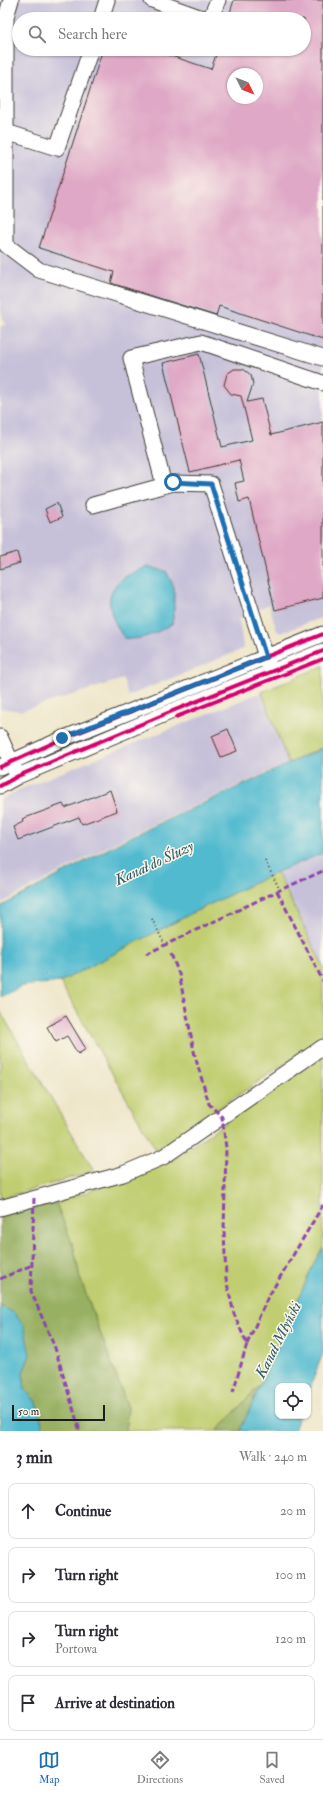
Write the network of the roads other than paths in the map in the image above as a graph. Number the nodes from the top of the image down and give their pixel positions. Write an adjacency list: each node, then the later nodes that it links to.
1 (11, 0): 9 (street)
2 (107, 0): 5 (street)
3 (152, 0): 6 (street)
4 (218, 0): 7 (street)
5 (103, 12)
6 (185, 12)
7 (213, 12)
8 (89, 56): 9 (street)
9 (6, 132): 10 (street)
10 (323, 358)
11 (323, 383): 12 (street)
12 (164, 485): 13 (street); 16 (street)
13 (93, 505)
14 (323, 634): 16 (street)
15 (323, 651): 17 (street)
16 (266, 657): 17 (street); 19 (street)
17 (271, 671): 20 (street)
18 (0, 737): 19 (street)
19 (5, 764): 20 (street)
20 (18, 776): 21 (street)
21 (0, 786)
22 (323, 1047): 23 (street)
23 (0, 1208)

